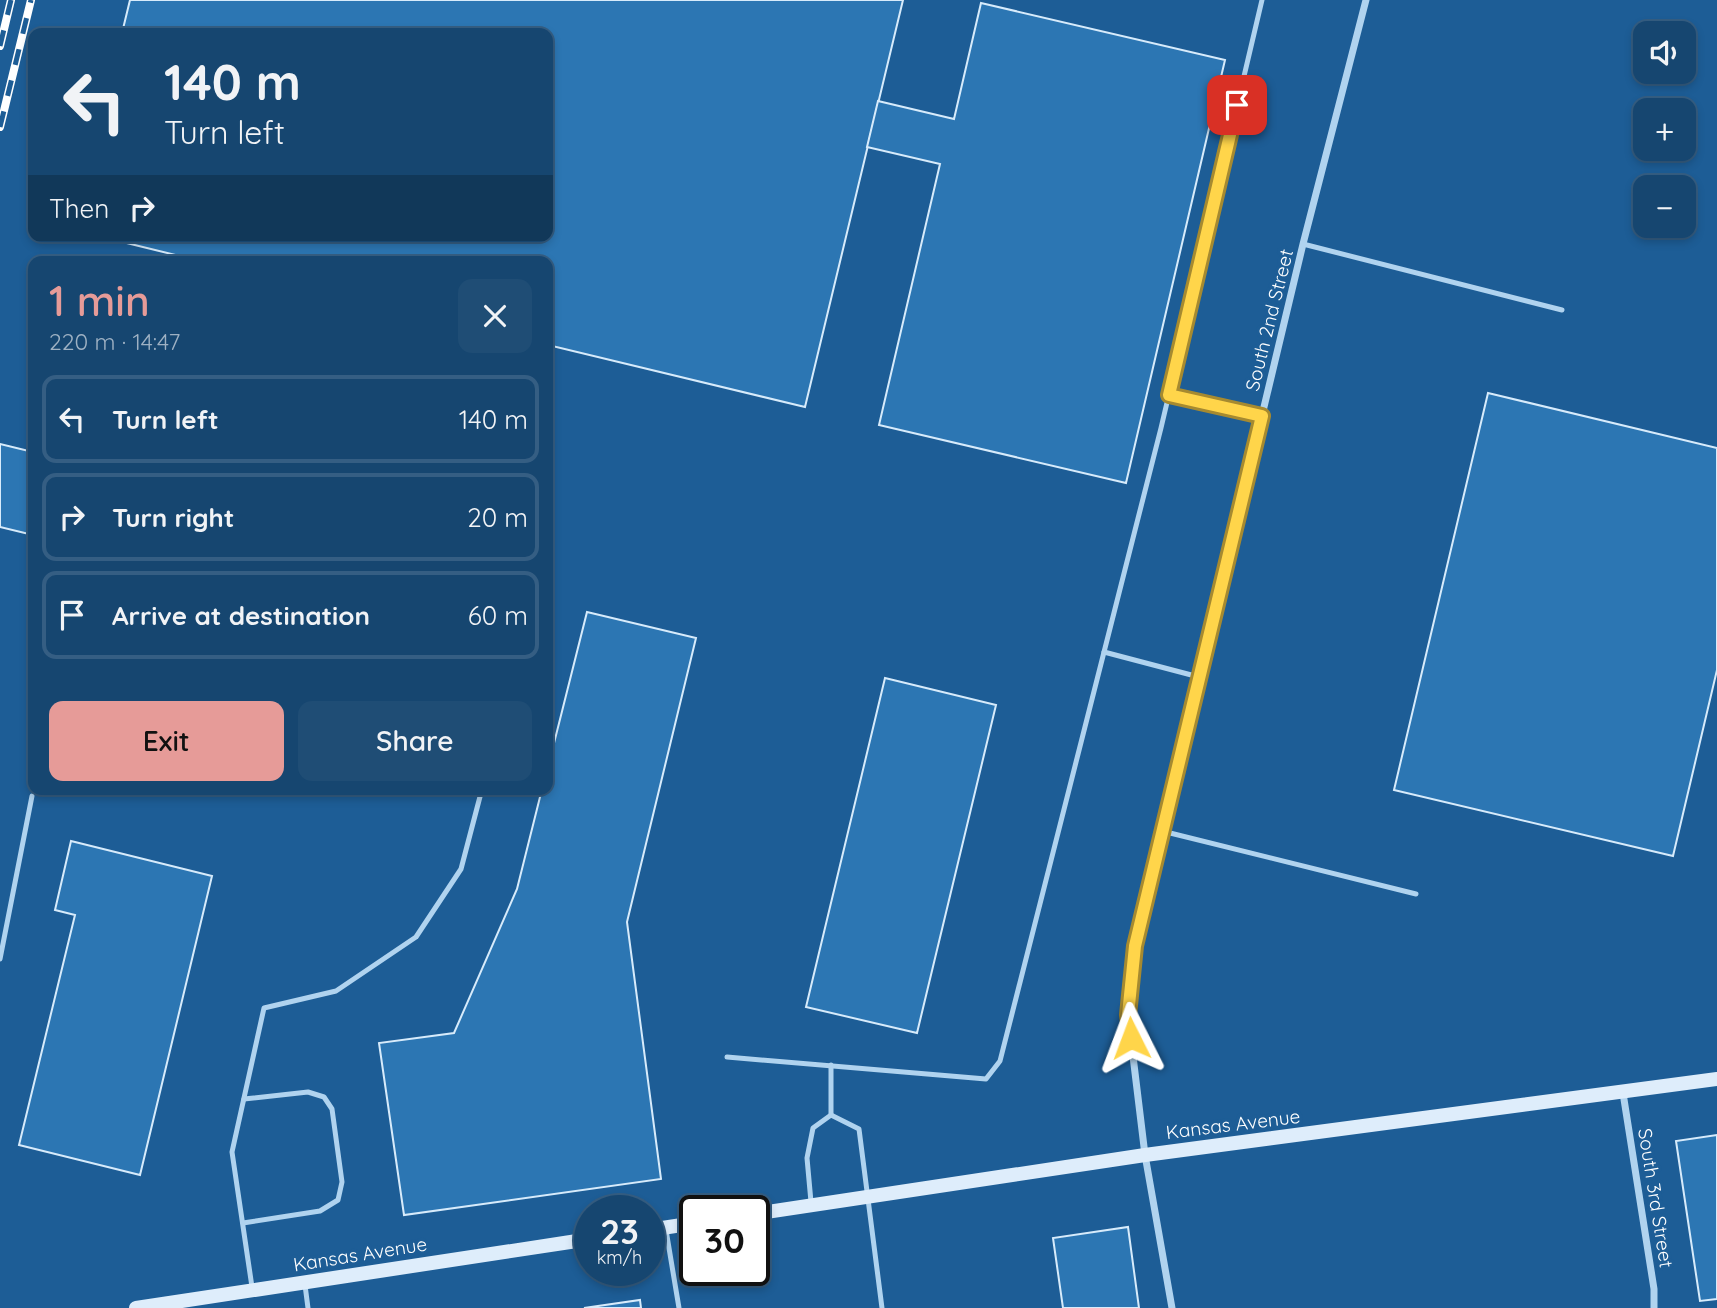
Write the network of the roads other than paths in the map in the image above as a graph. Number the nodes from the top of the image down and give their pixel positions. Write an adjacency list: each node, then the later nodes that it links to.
1 (1262, 0): 5 (lane)
2 (1366, 0): 3 (street, South 2nd Street)
3 (1303, 244): 4 (lane); 6 (street, South 2nd Street)
4 (1562, 310)
5 (1169, 395): 6 (lane); 7 (lane)
6 (1262, 416): 8 (street, South 2nd Street)
7 (1104, 652): 8 (lane); 15 (lane)
8 (1199, 677): 11 (street, South 2nd Street)
9 (480, 795): 18 (lane)
10 (32, 796): 13 (lane)
11 (1162, 831): 12 (lane); 20 (street, South 2nd Street)
12 (1416, 894)
13 (0, 959)
14 (727, 1057): 15 (lane)
15 (831, 1065): 19 (lane)
16 (1717, 1079): 17 (main road, Kansas Avenue)
17 (1623, 1093): 20 (main road, Kansas Avenue); 35 (street, South 3rd Street)
18 (244, 1099): 24 (lane); 24 (lane)
19 (831, 1115): 21 (lane); 22 (lane)
20 (1145, 1155): 21 (main road, Kansas Avenue); 34 (street, South 2nd Street)
21 (869, 1197): 22 (main road, Kansas Avenue); 33 (lane)
22 (811, 1206): 23 (main road, Kansas Avenue)
23 (770, 1212)
24 (243, 1223): 29 (lane)
25 (679, 1225): 26 (main road)
26 (666, 1227): 32 (lane)
27 (574, 1241): 28 (main road, Kansas Avenue)
28 (304, 1282): 29 (main road, Kansas Avenue); 31 (lane)
29 (253, 1290): 30 (main road, Kansas Avenue)
30 (136, 1308)
31 (308, 1308)
32 (679, 1308)
33 (882, 1308)
34 (1172, 1308)
35 (1654, 1308)

